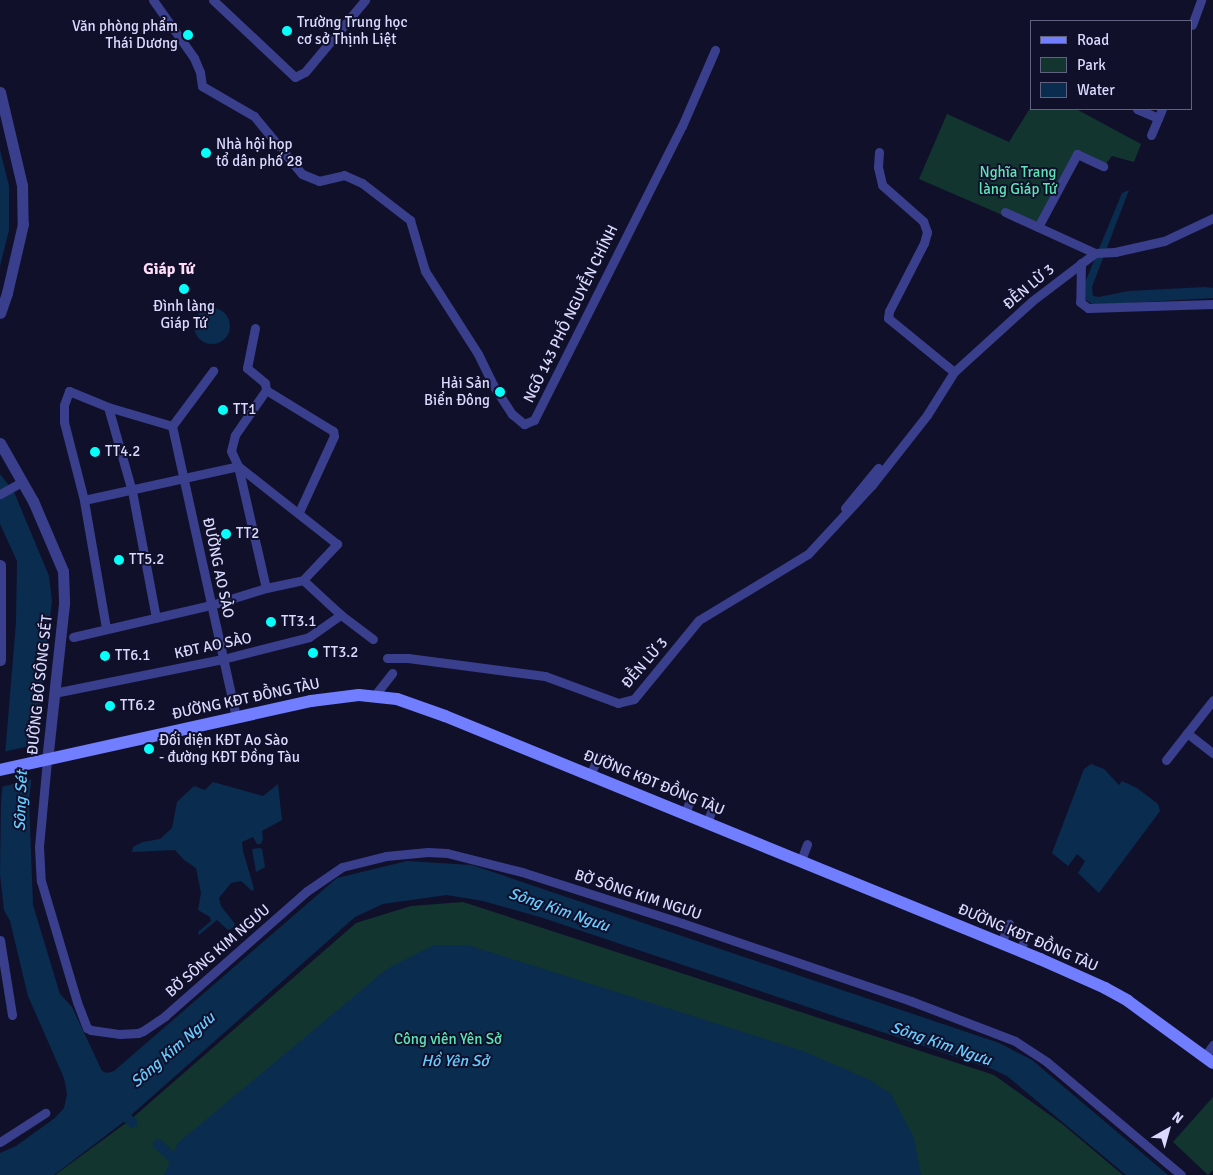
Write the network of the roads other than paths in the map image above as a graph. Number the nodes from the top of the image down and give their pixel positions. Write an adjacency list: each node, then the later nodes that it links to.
1 (153, 0): 6 (street, NGÕ 143 PHỐ NGUYỄN CHÍNH)
2 (213, 0): 3 (street)
3 (364, 0)
4 (1201, 0): 5 (street)
5 (1193, 22)
6 (715, 50)
7 (0, 92): 19 (street)
8 (1143, 110): 9 (street)
9 (1160, 113): 10 (street)
10 (1151, 135)
11 (879, 152): 22 (street)
12 (1103, 166): 15 (street)
13 (1005, 212): 15 (street)
14 (1213, 218): 16 (street, ĐỀN LỪ 3)
15 (1038, 227): 16 (street)
16 (1095, 254): 17 (street, ĐỀN LỪ 3)
17 (1081, 263): 18 (street); 22 (street, ĐỀN LỪ 3)
18 (1213, 304)
19 (0, 313)
20 (255, 328): 23 (street)
21 (213, 371): 25 (street)
22 (954, 372): 43 (street, ĐỀN LỪ 3)
23 (266, 390): 27 (street); 33 (street)
24 (108, 407): 25 (street); 30 (street); 32 (street)
25 (172, 426): 28 (street, ĐƯỜNG AO SÀO)
26 (0, 443): 29 (street, ĐƯỜNG BỜ SÔNG SÉT)
27 (238, 466): 28 (street); 33 (street); 36 (street)
28 (184, 480): 30 (street); 37 (street, ĐƯỜNG AO SÀO)
29 (17, 485): 31 (street); 47 (street, ĐƯỜNG BỜ SÔNG SÉT)
30 (132, 491): 32 (street); 39 (street)
31 (0, 494)
32 (84, 500): 40 (street)
33 (299, 512): 35 (street)
34 (0, 565): 45 (street)
35 (303, 580): 36 (street); 38 (street)
36 (266, 588): 37 (street)
37 (212, 605): 39 (street); 44 (street, ĐƯỜNG AO SÀO)
38 (341, 615): 42 (street); 44 (street, KĐT AO SÀO)
39 (156, 618): 40 (street)
40 (106, 628): 41 (street)
41 (73, 637)
42 (373, 639)
43 (387, 658)
44 (223, 659): 47 (street, KĐT AO SÀO); 50 (street, ĐƯỜNG AO SÀO)
45 (0, 660)
46 (392, 673): 48 (street)
47 (54, 693): 54 (street, ĐƯỜNG BỜ SÔNG SÉT)
48 (375, 695): 50 (main road, ĐƯỜNG KĐT ĐỒNG TÀU); 57 (main road, ĐƯỜNG KĐT ĐỒNG TÀU)
49 (1213, 700): 51 (street)
50 (236, 717): 54 (main road, ĐƯỜNG KĐT ĐỒNG TÀU)
51 (1187, 733): 52 (street); 55 (street)
52 (1213, 753)
53 (598, 756): 57 (street)
54 (44, 760): 56 (main road, ĐƯỜNG KĐT ĐỒNG TÀU); 70 (street, ĐƯỜNG BỜ SÔNG SÉT)
55 (1166, 760)
56 (0, 770)
57 (590, 775): 60 (main road, ĐƯỜNG KĐT ĐỒNG TÀU)
58 (692, 796): 60 (street)
59 (714, 804): 61 (street)
60 (685, 813): 61 (main road, ĐƯỜNG KĐT ĐỒNG TÀU)
61 (707, 822): 63 (main road, ĐƯỜNG KĐT ĐỒNG TÀU)
62 (807, 844): 63 (street)
63 (800, 860): 67 (main road, ĐƯỜNG KĐT ĐỒNG TÀU)
64 (1009, 924): 67 (street)
65 (1027, 933): 68 (street)
66 (0, 940): 69 (street)
67 (1001, 943): 68 (main road, ĐƯỜNG KĐT ĐỒNG TÀU)
68 (1020, 951): 72 (main road, ĐƯỜNG KĐT ĐỒNG TÀU)
69 (12, 1015)
70 (87, 1028): 75 (street, BỜ SÔNG KIM NGƯU)
71 (1213, 1045): 72 (street)
72 (1209, 1060)
73 (45, 1113): 74 (street)
74 (0, 1142)
75 (1181, 1175)

